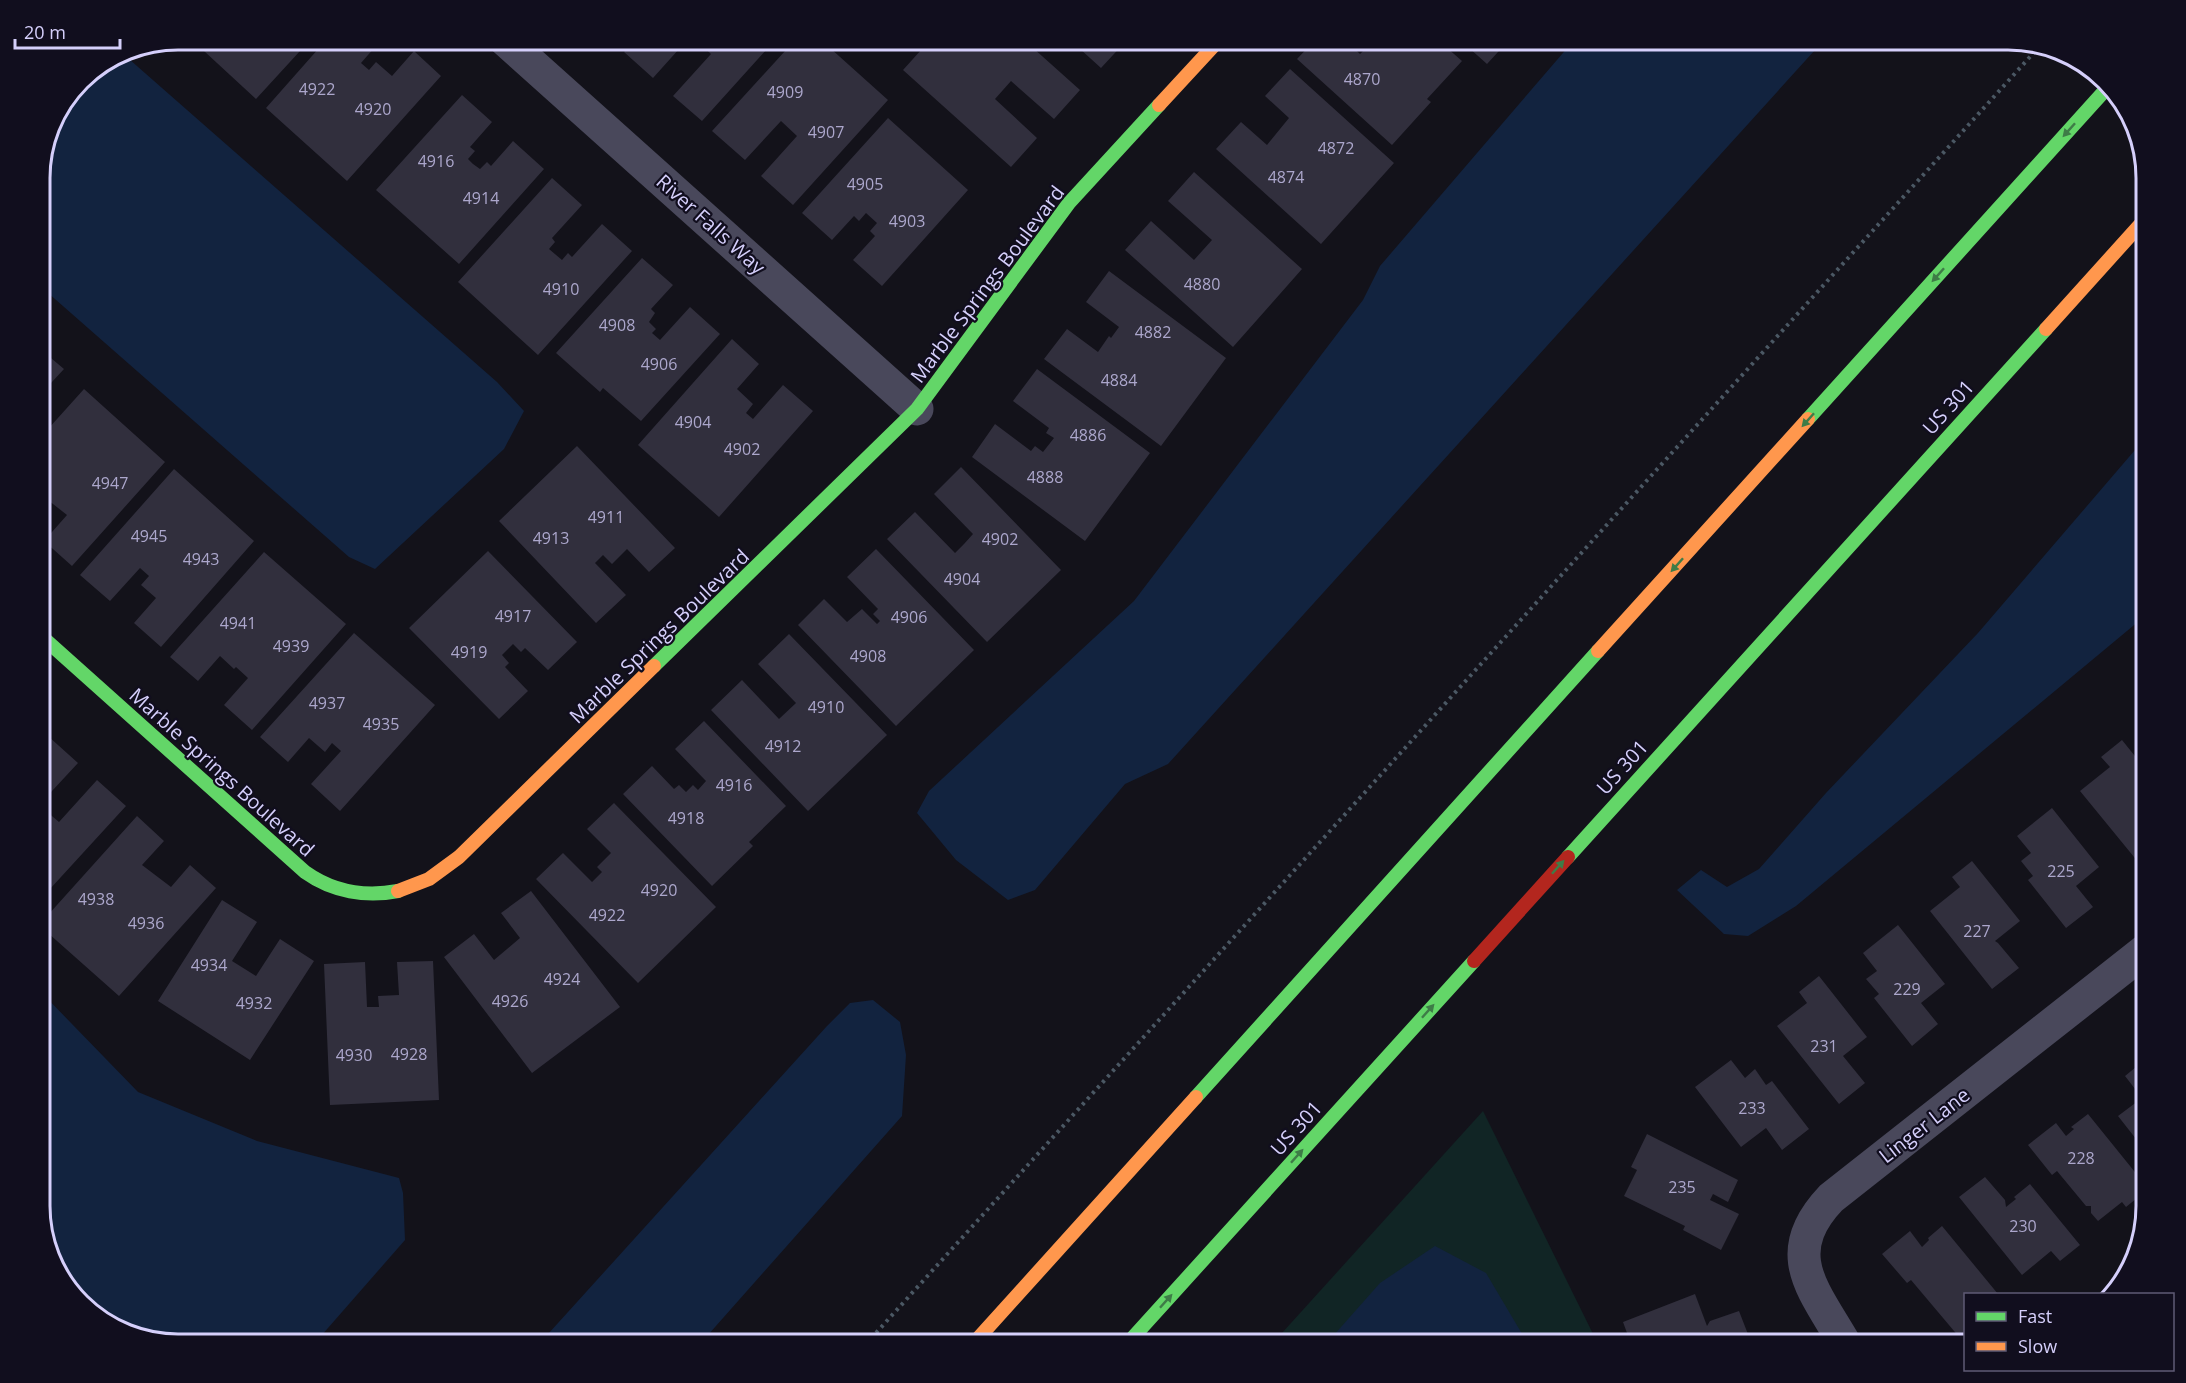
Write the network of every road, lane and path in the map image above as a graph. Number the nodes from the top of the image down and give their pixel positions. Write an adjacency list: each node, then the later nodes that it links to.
1 (516, 50): 6 (street, River Falls Way)
2 (1210, 50): 6 (main road, Marble Springs Boulevard)
3 (2034, 52): 9 (path)
4 (2103, 92): 10 (main road, one-way to 10)
5 (2136, 229): 11 (main road, US 301 / US 301, one-way to 5)
6 (917, 409): 7 (main road, Marble Springs Boulevard)
7 (50, 644)
8 (2136, 958): 12 (street, Linger Lane)
9 (875, 1334)
10 (982, 1334)
11 (1136, 1334)
12 (1839, 1334)

